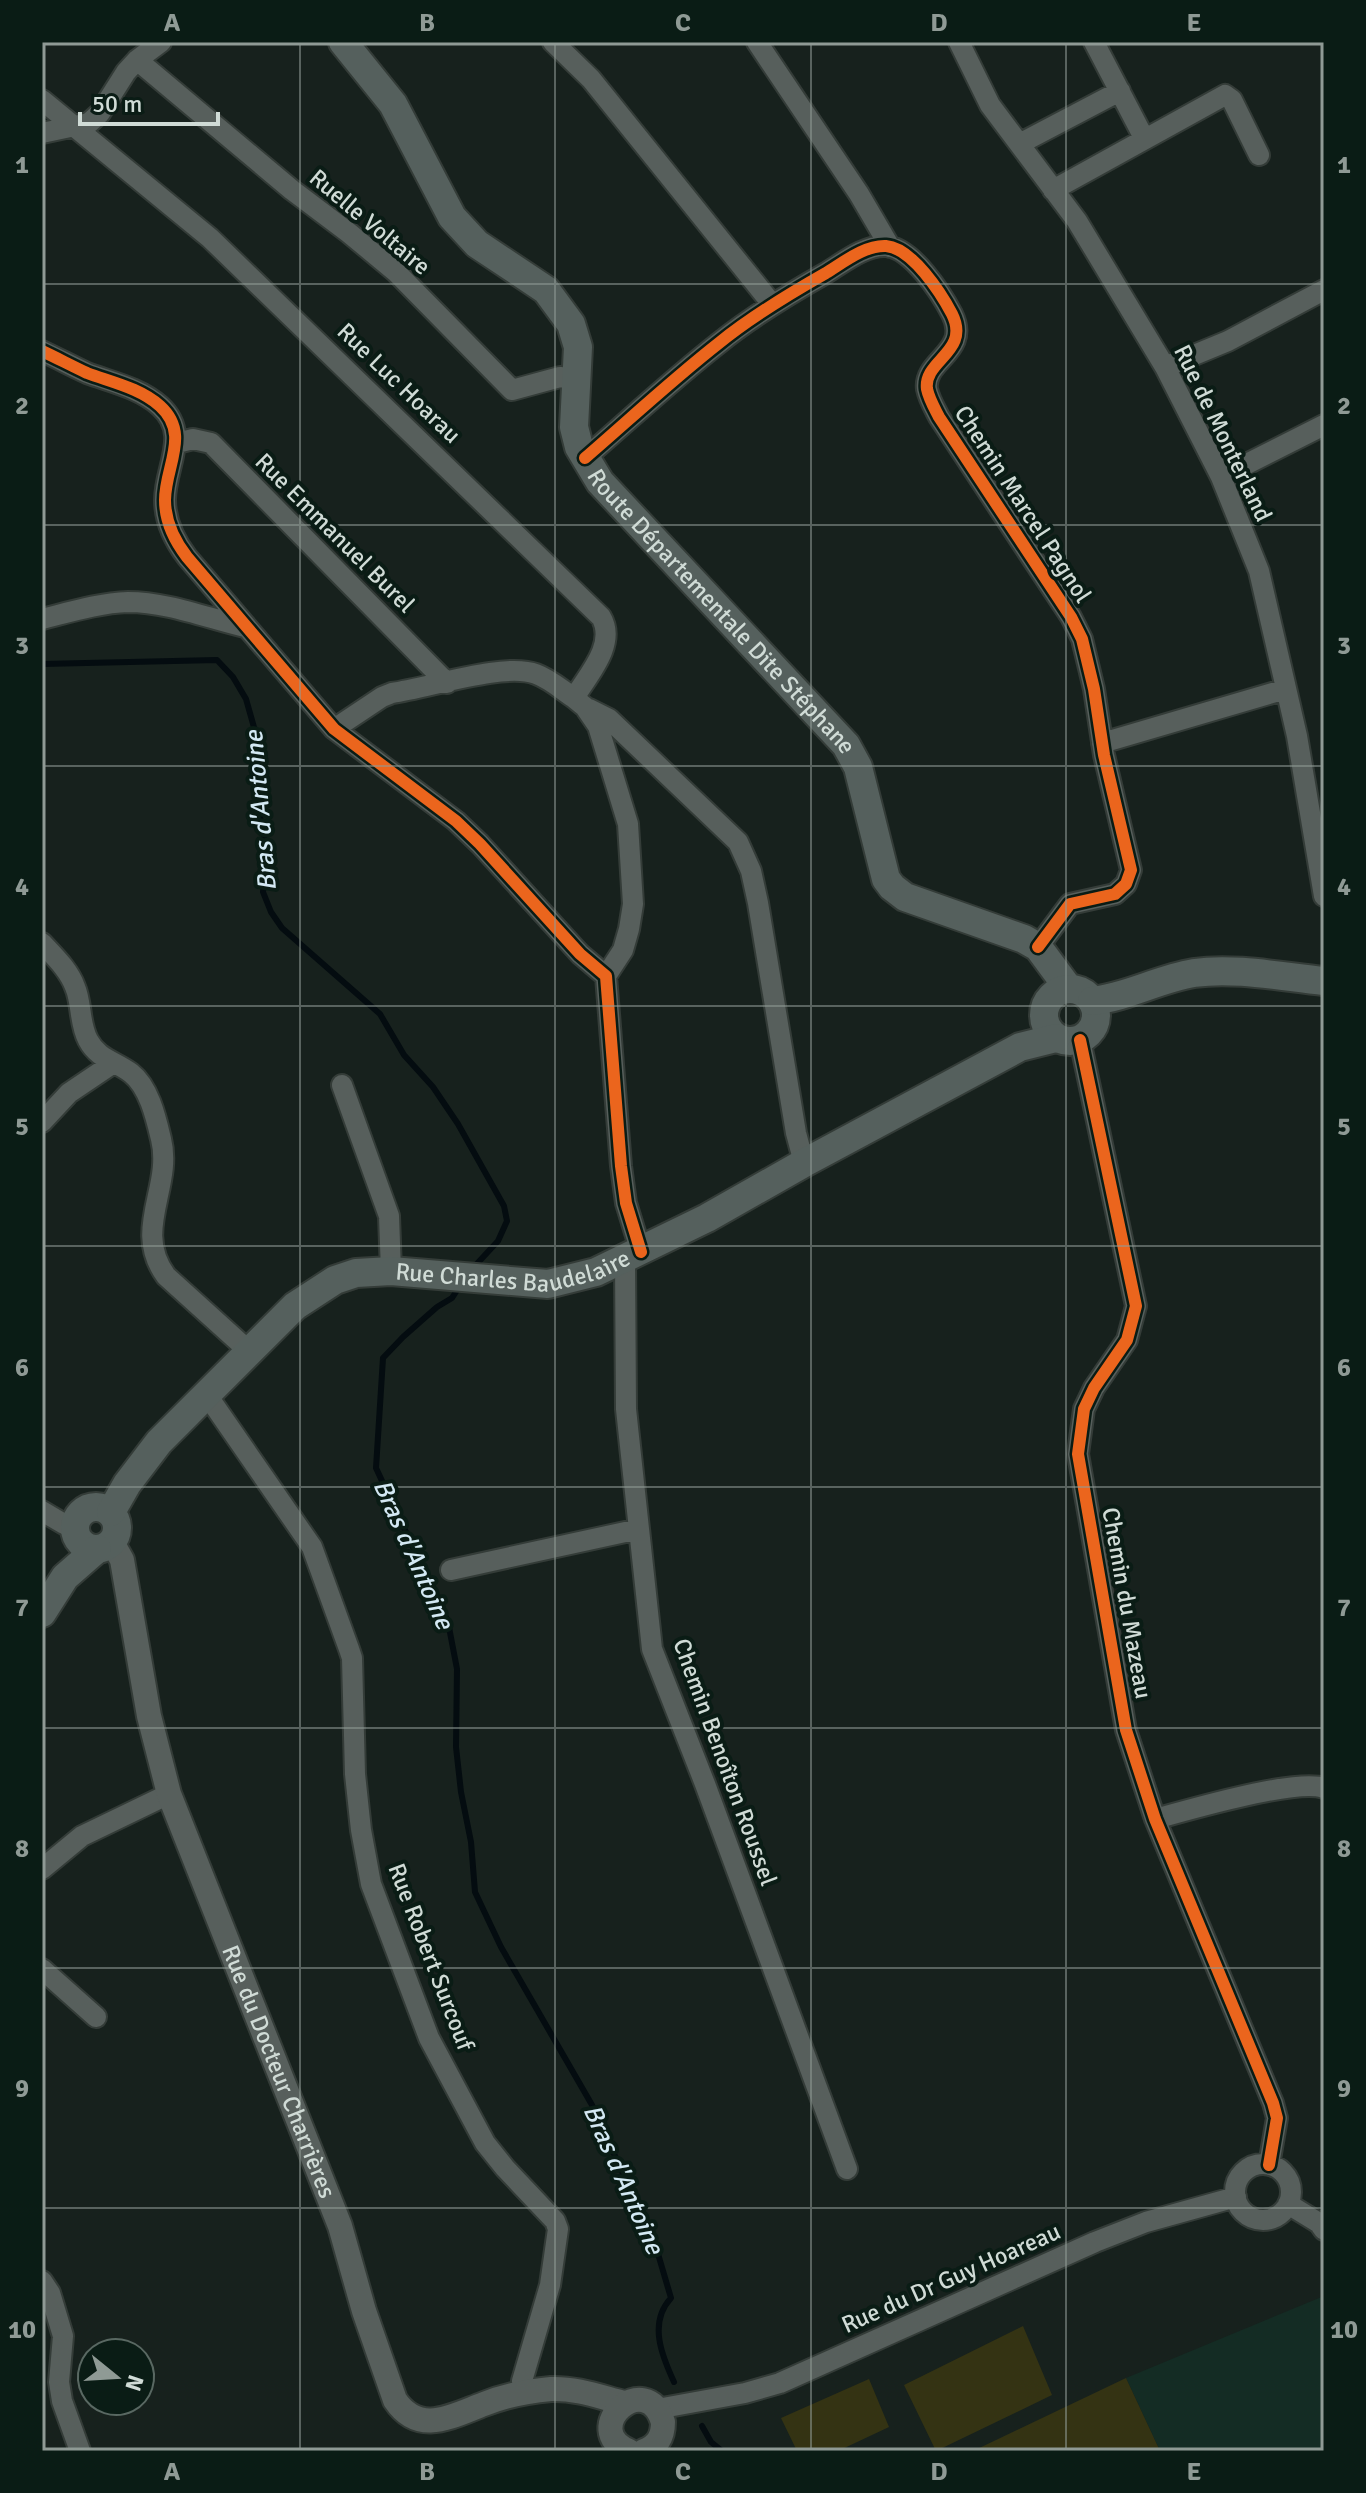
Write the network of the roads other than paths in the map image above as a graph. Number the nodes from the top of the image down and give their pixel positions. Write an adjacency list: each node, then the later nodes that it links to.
1 (161, 42): 7 (street)
2 (343, 42): 21 (main road, Route Départementale Dite Stéphane)
3 (553, 42): 18 (street)
4 (757, 42): 16 (street)
5 (959, 42): 13 (street, Rue de Monterland)
6 (1094, 42): 8 (street)
7 (137, 60): 10 (street); 21 (street, Ruelle Voltaire)
8 (1120, 91): 12 (street); 13 (street)
9 (42, 100): 10 (street, Rue Luc Hoarau)
10 (74, 128): 11 (street); 30 (street, Rue Luc Hoarau)
11 (42, 133)
12 (1144, 138): 14 (street); 15 (street)
13 (1021, 143): 15 (street, Rue de Monterland)
14 (1259, 155)
15 (1053, 190): 20 (street, Rue de Monterland)
16 (890, 247): 18 (street); 32 (street, Chemin Marcel Pagnol)
17 (1324, 290): 20 (street)
18 (772, 304): 24 (street)
19 (42, 351): 23 (street)
20 (1165, 367): 25 (street, Rue de Monterland)
21 (576, 379): 24 (main road, Route Départementale Dite Stéphane)
22 (1324, 425): 25 (street)
23 (177, 443): 27 (street); 28 (street, Rue Emmanuel Burel)
24 (585, 458): 37 (main road, Route Départementale Dite Stéphane)
25 (1221, 477): 29 (street, Rue de Monterland)
26 (42, 619): 27 (street)
27 (245, 627): 31 (street)
28 (447, 683): 30 (street); 31 (street)
29 (1286, 689): 32 (street); 33 (street, Rue de Monterland)
30 (580, 702): 35 (street); 41 (street)
31 (334, 729): 35 (street)
32 (1102, 743): 37 (street, Chemin Marcel Pagnol)
33 (1324, 896)
34 (42, 943): 38 (street)
35 (606, 976): 42 (street, Chemin Benoîton Roussel)
36 (1324, 981): 37 (main road, Rue Charles Baudelaire)
37 (1070, 1001): 41 (main road, Rue Charles Baudelaire); 55 (street, Chemin du Mazeau)
38 (112, 1064): 40 (street); 44 (street)
39 (342, 1085): 43 (street)
40 (42, 1122)
41 (804, 1163): 42 (main road, Rue Charles Baudelaire)
42 (633, 1256): 43 (main road, Rue Charles Baudelaire); 48 (street, Chemin Benoîton Roussel)
43 (391, 1271): 44 (main road, Rue Charles Baudelaire)
44 (250, 1352): 45 (main road, Rue Charles Baudelaire)
45 (207, 1395): 46 (main road, Rue Charles Baudelaire); 65 (street, Rue Robert Surcouf)
46 (104, 1509): 49 (main road, Rue Charles Baudelaire); 49 (main road)
47 (42, 1511): 49 (street)
48 (639, 1529): 50 (street); 60 (street, Chemin Benoîton Roussel)
49 (90, 1539): 51 (main road); 52 (main road); 54 (street, Rue du Docteur Charrières)
50 (451, 1570)
51 (42, 1587)
52 (42, 1613)
53 (1324, 1788): 55 (street)
54 (169, 1794): 56 (street); 65 (street, Rue du Docteur Charrières)
55 (1155, 1819): 59 (street, Chemin du Mazeau)
56 (42, 1869)
57 (42, 1969): 58 (street)
58 (96, 2017)
59 (1269, 2165): 61 (street); 62 (street)
60 (847, 2169)
61 (1236, 2197): 62 (street); 66 (street, Rue du Dr Guy Hoareau)
62 (1288, 2204): 63 (street)
63 (1324, 2230)
64 (42, 2281): 68 (street)
65 (523, 2393): 67 (street, Rue du Docteur Charrières)
66 (660, 2416): 67 (street); 67 (street)
67 (621, 2439)
68 (80, 2451)

